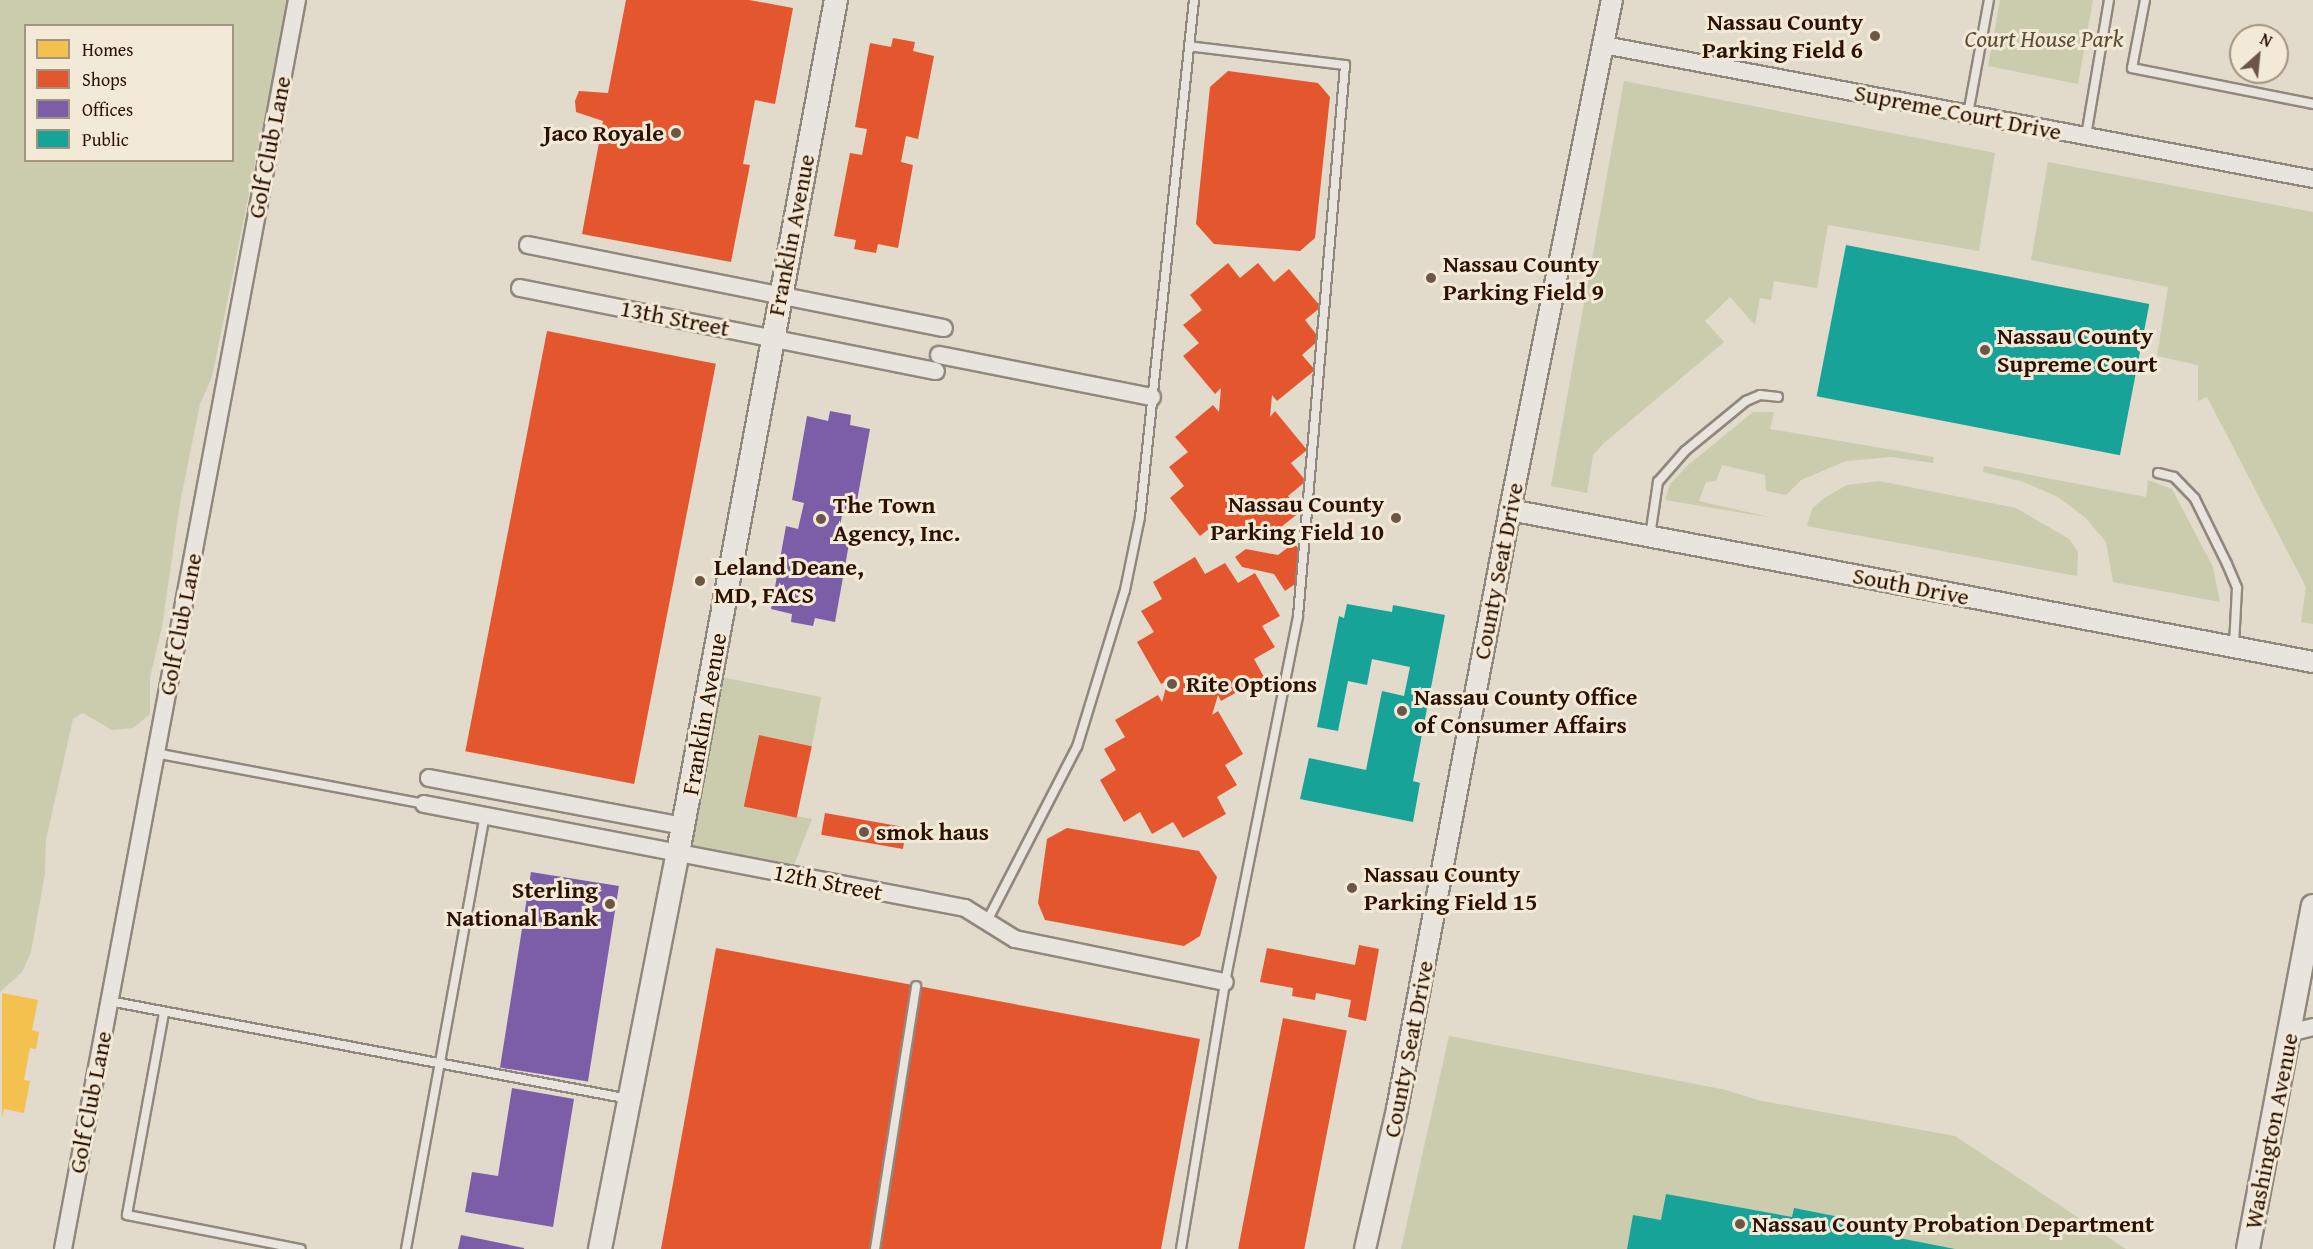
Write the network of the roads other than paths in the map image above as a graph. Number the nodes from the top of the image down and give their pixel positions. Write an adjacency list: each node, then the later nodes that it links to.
1 (297, 0): 26 (street, Golf Club Lane)
2 (836, 0): 16 (main road, Franklin Avenue)
3 (1194, 0): 9 (lane)
4 (1612, 0): 8 (street, County Seat Drive)
5 (1989, 0): 11 (lane)
6 (2109, 0): 12 (lane)
7 (2145, 0): 10 (lane)
8 (1604, 45): 11 (street, Supreme Court Drive); 22 (street, County Seat Drive)
9 (1189, 46): 19 (lane); 34 (lane)
10 (2313, 104)
11 (1968, 114): 12 (street, Supreme Court Drive)
12 (2086, 136): 13 (street, Supreme Court Drive)
13 (2313, 179)
14 (528, 245): 16 (street)
15 (520, 288): 18 (street, 13th Street)
16 (780, 294): 17 (street); 18 (main road, Franklin Avenue)
17 (944, 328)
18 (772, 337): 19 (street, 13th Street); 30 (main road, Franklin Avenue)
19 (1152, 397): 33 (lane)
20 (1778, 397): 23 (lane)
21 (2158, 472): 24 (lane)
22 (1510, 510): 23 (street, South Drive); 48 (street, County Seat Drive)
23 (1650, 537): 24 (street, South Drive)
24 (2234, 647): 25 (street, South Drive)
25 (2313, 662)
26 (156, 753): 28 (lane); 36 (street, Golf Club Lane)
27 (429, 778): 30 (street)
28 (424, 804): 29 (street, 12th Street)
29 (485, 815): 31 (street, 12th Street); 40 (lane)
30 (683, 826): 31 (main road, Franklin Avenue)
31 (678, 853): 33 (street, 12th Street); 41 (main road, Franklin Avenue)
32 (2313, 906): 39 (main road, Washington Avenue)
33 (987, 921): 34 (street, 12th Street)
34 (1225, 982): 47 (lane)
35 (916, 986): 46 (lane)
36 (109, 1001): 37 (lane); 42 (street, Golf Club Lane)
37 (164, 1013): 40 (lane); 43 (lane)
38 (2313, 1027): 39 (street)
39 (2289, 1033): 49 (main road, Washington Avenue)
40 (440, 1064): 41 (lane); 44 (lane)
41 (629, 1099): 45 (main road, Franklin Avenue)
42 (63, 1249)
43 (301, 1249)
44 (406, 1249)
45 (600, 1249)
46 (875, 1249)
47 (1181, 1249)
48 (1365, 1249)
49 (2248, 1249)

